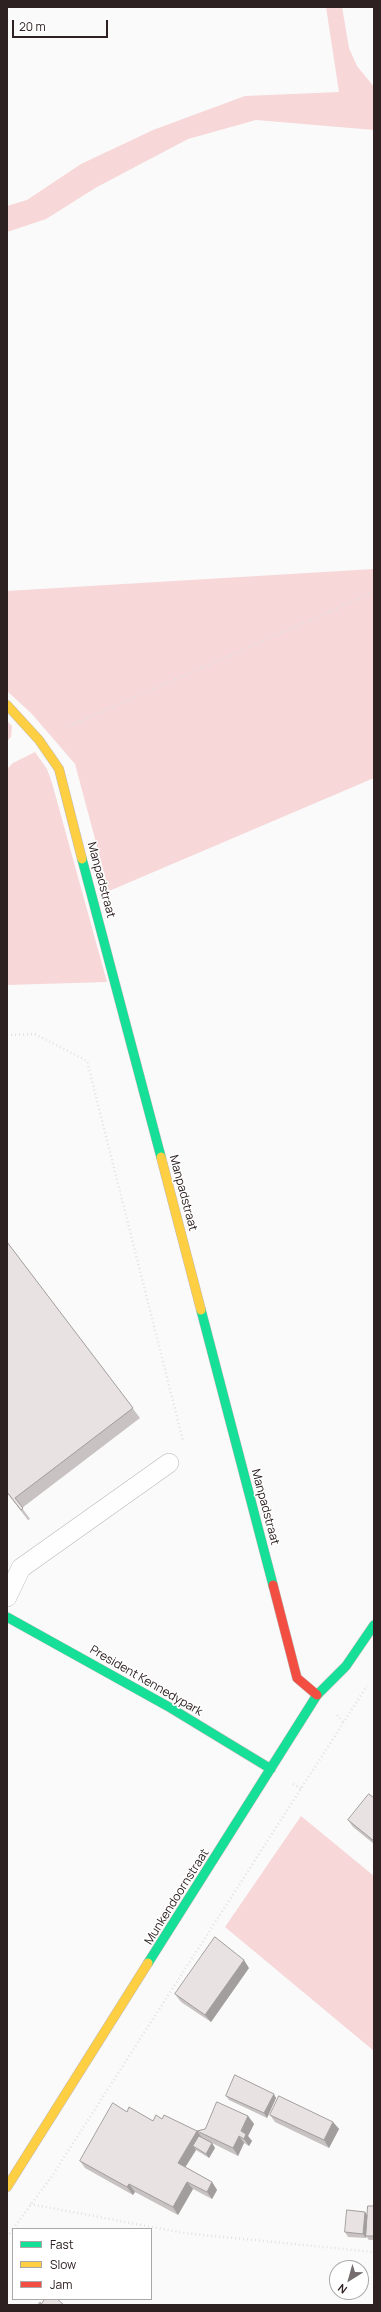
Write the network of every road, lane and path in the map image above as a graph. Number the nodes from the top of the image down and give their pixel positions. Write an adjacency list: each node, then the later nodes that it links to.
1 (374, 592): 3 (path)
2 (7, 705): 3 (street, Manpadstraat)
3 (39, 740): 10 (street, Manpadstraat)
4 (7, 1035): 5 (path)
5 (169, 1463): 6 (lane)
6 (7, 1597)
7 (7, 1617): 11 (street, President Kennedypark)
8 (374, 1624): 10 (street, Munkendoornstraat)
9 (370, 1682): 13 (path)
10 (317, 1695): 11 (street, Munkendoornstraat)
11 (271, 1770): 12 (street, Munkendoornstraat)
12 (7, 2187)
13 (31, 2204): 14 (path); 15 (path)
14 (14, 2228)
15 (374, 2252)

